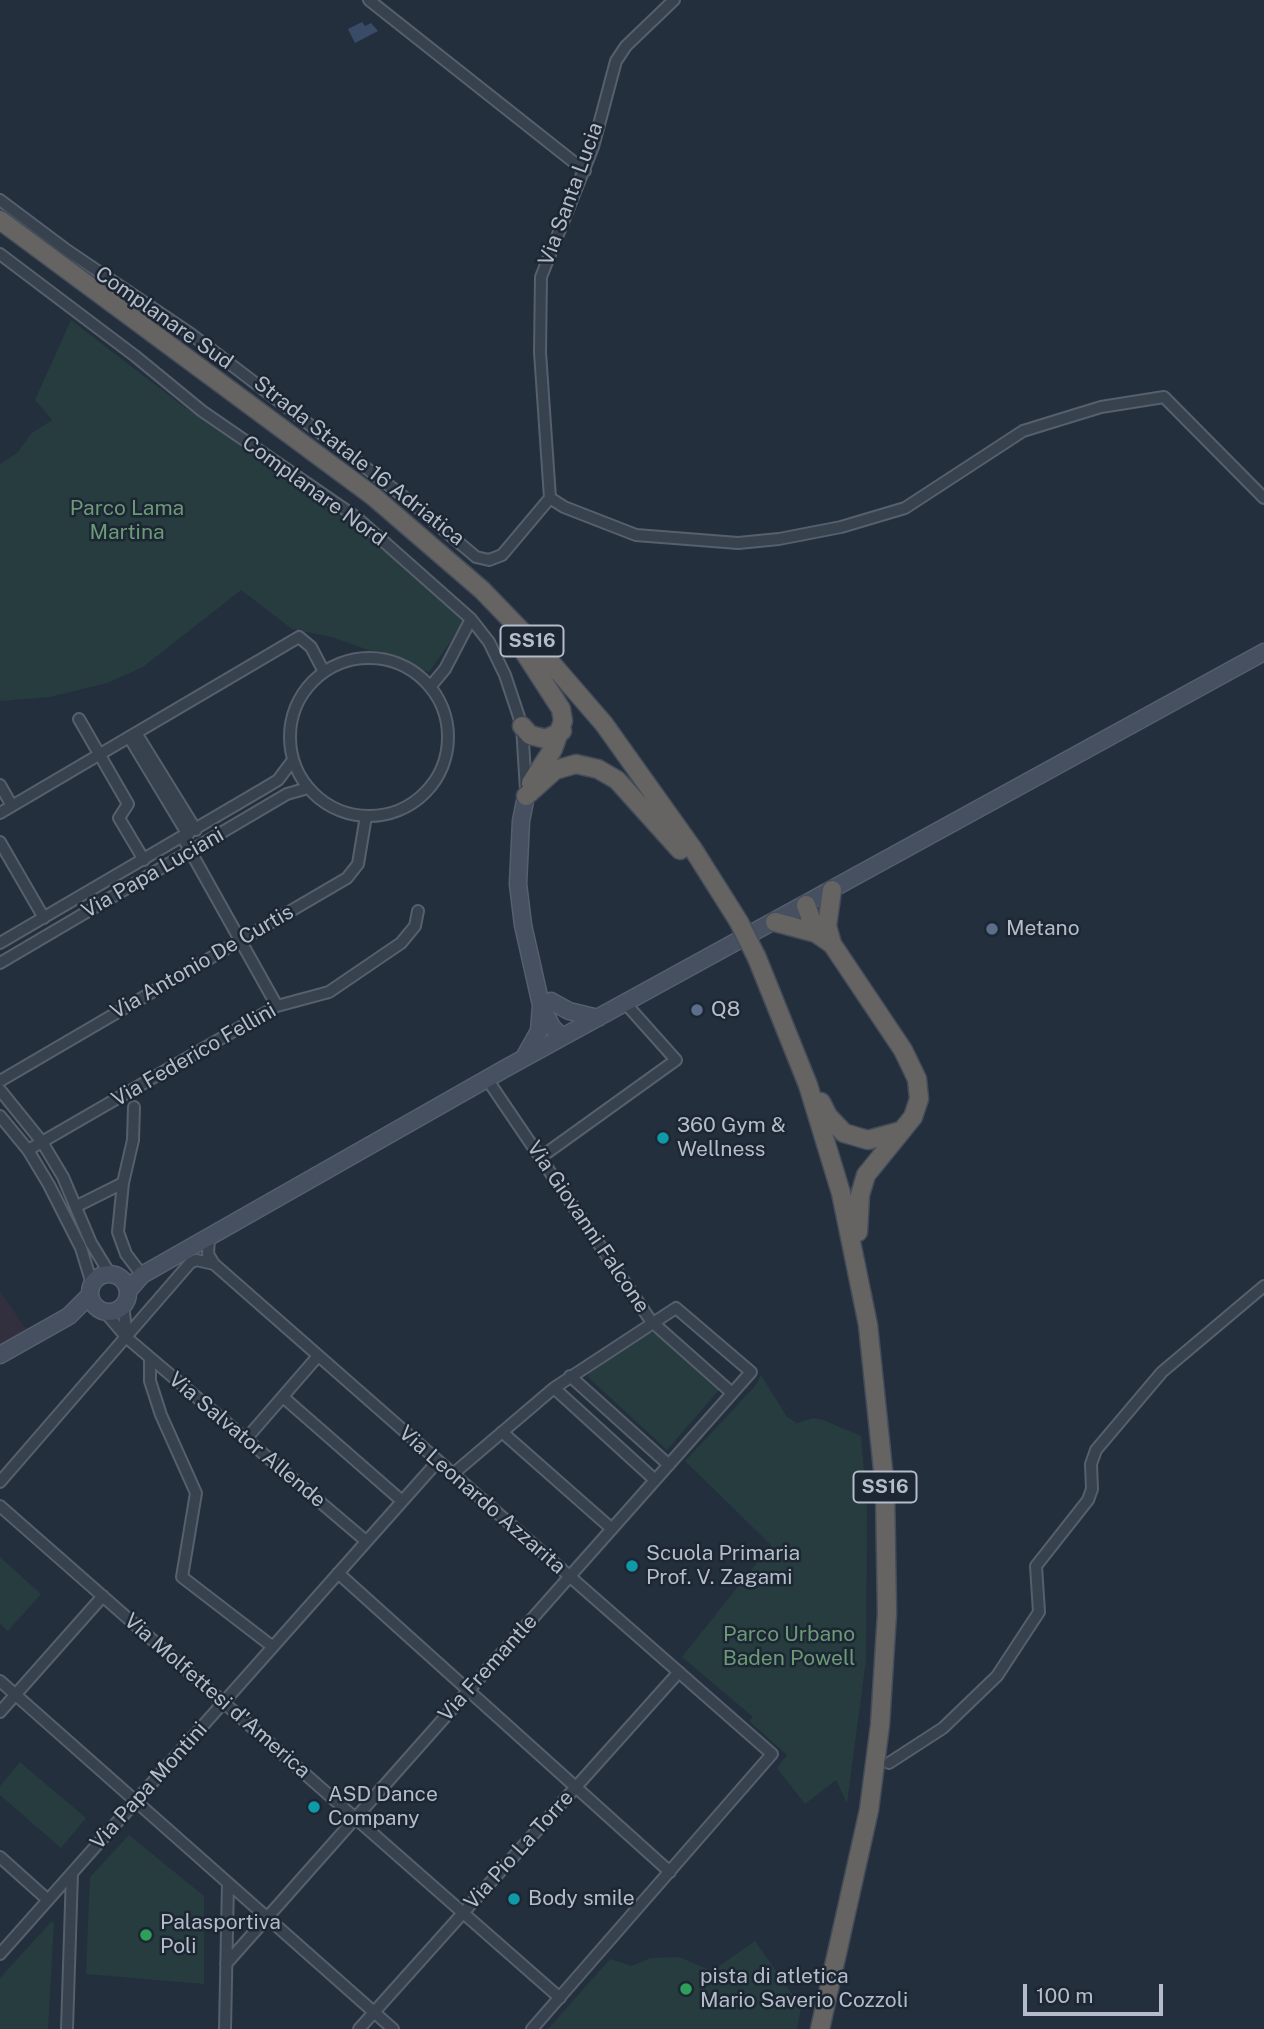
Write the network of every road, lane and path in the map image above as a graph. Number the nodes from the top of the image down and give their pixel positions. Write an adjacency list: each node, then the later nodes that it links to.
1 (369, 0): 3 (street)
2 (674, 0): 3 (street, Via Santa Lucia)
3 (585, 171): 8 (street, Via Santa Lucia)
4 (0, 200): 8 (street, Complanare Sud)
5 (0, 220): 39 (highway, Strada Statale 16 Adriatica / SS16)
6 (0, 232): 11 (highway, Strada Statale 16 Adriatica / SS16)
7 (0, 254): 10 (street, Complanare Nord)
8 (550, 498): 9 (street)
9 (1264, 498)
10 (471, 619): 14 (street); 16 (street, Complanare Nord)
11 (519, 644): 17 (highway); 29 (highway, Strada Statale 16 Adriatica / SS16)
12 (1264, 652): 32 (main road)
13 (324, 672): 14 (street); 18 (street); 20 (street)
14 (430, 687): 26 (street)
15 (79, 719): 19 (street)
16 (522, 726): 17 (highway); 23 (street, Complanare Nord)
17 (562, 731): 23 (highway)
18 (132, 735): 19 (street); 27 (street)
19 (99, 755): 24 (street); 31 (street)
20 (293, 760): 22 (street); 27 (street, Via Papa Luciani)
21 (0, 785): 24 (street)
22 (308, 788): 26 (street); 30 (street, Via Papa Luciani)
23 (526, 796): 29 (highway); 45 (main road)
24 (12, 806): 25 (street)
25 (0, 813)
26 (366, 816): 41 (street, Via Antonio De Curtis)
27 (189, 834): 30 (street); 31 (street, Via Papa Luciani)
28 (0, 842): 36 (street)
29 (680, 850): 39 (highway, Strada Statale 16 Adriatica / SS16)
30 (190, 851): 37 (street, Via Papa Luciani); 41 (street)
31 (144, 860): 34 (street, Via Papa Luciani)
32 (832, 890): 33 (main road); 40 (highway)
33 (806, 905): 38 (main road); 40 (highway)
34 (64, 907): 36 (street, Via Papa Luciani); 37 (street)
35 (418, 911): 47 (street, Via Federico Fellini)
36 (44, 918): 42 (street, Via Papa Luciani)
37 (71, 921): 44 (street, Via Papa Luciani)
38 (775, 922): 40 (highway); 46 (main road)
39 (733, 925): 43 (highway, Strada Statale 16 Adriatica / SS16, bridge)
40 (822, 929): 57 (highway)
41 (240, 939): 47 (street); 53 (street, Via Antonio De Curtis)
42 (0, 943)
43 (752, 960): 49 (highway, Strada Statale 16 Adriatica / SS16); 122 (highway, Strada Statale 16 Adriatica / SS16)
44 (0, 963)
45 (546, 1003): 48 (main road); 50 (main road); 51 (main road)
46 (626, 1004): 48 (main road); 60 (street)
47 (277, 1006): 58 (street, Via Federico Fellini)
48 (598, 1018): 50 (main road)
49 (788, 1033): 57 (highway); 69 (highway, Strada Statale 16 Adriatica / SS16)
50 (562, 1037): 51 (main road)
51 (524, 1058): 52 (main road)
52 (487, 1079): 60 (street, Via Giovanni Falcone); 63 (main road)
53 (0, 1082)
54 (0, 1090): 58 (street)
55 (134, 1107): 61 (street)
56 (0, 1116): 59 (street)
57 (901, 1131): 69 (highway)
58 (42, 1142): 59 (street, Via Federico Fellini); 62 (street)
59 (28, 1150): 68 (street)
60 (541, 1157): 72 (street, Via Giovanni Falcone)
61 (123, 1183): 62 (street); 66 (street)
62 (77, 1206): 66 (street)
63 (209, 1238): 64 (street); 66 (main road)
64 (214, 1264): 65 (street); 75 (street, Via Leonardo Azzarita)
65 (183, 1270): 66 (street); 73 (street)
66 (126, 1285): 68 (main road); 70 (main road); 73 (street)
67 (1264, 1286): 102 (street)
68 (91, 1289): 70 (main road); 71 (main road)
69 (864, 1301): 123 (highway, Strada Statale 16 Adriatica / SS16)
70 (103, 1311): 71 (main road); 73 (street, Via Salvator Allende)
71 (69, 1316): 74 (main road)
72 (651, 1321): 77 (street); 79 (street, Via Giovanni Falcone); 79 (street, Via Fremantle)
73 (127, 1338): 76 (street, Via Salvator Allende); 87 (street)
74 (0, 1355)
75 (318, 1356): 80 (street); 83 (street, Via Leonardo Azzarita)
76 (150, 1357): 82 (street, Via Salvator Allende); 95 (street)
77 (570, 1377): 78 (street); 84 (street)
78 (554, 1388): 81 (street); 86 (street)
79 (732, 1393): 84 (street, Via Fremantle)
80 (282, 1397): 82 (street); 88 (street)
81 (502, 1432): 85 (street); 90 (street)
82 (246, 1439): 91 (street, Via Salvator Allende)
83 (438, 1461): 85 (street, Via Leonardo Azzarita); 88 (street, Via Papa Montini)
84 (668, 1465): 86 (street, Via Fremantle)
85 (453, 1474): 93 (street, Via Leonardo Azzarita)
86 (655, 1480): 90 (street, Via Fremantle)
87 (0, 1482)
88 (402, 1502): 91 (street, Via Papa Montini)
89 (0, 1506): 94 (street, Via Molfettesi d'America)
90 (612, 1529): 93 (street, Via Fremantle)
91 (366, 1541): 92 (street, Via Papa Montini)
92 (338, 1573): 95 (street, Via Papa Montini); 98 (street)
93 (569, 1576): 96 (street, Via Leonardo Azzarita); 98 (street, Via Fremantle)
94 (103, 1596): 99 (street); 100 (street, Via Molfettesi d'America)
95 (273, 1647): 100 (street, Via Papa Montini)
96 (679, 1672): 103 (street, Via Pio La Torre); 107 (street, Via Leonardo Azzarita)
97 (0, 1681): 99 (street)
98 (468, 1690): 103 (street); 105 (street, Via Fremantle)
99 (15, 1695): 101 (street); 104 (street)
100 (223, 1702): 104 (street, Via Papa Montini); 105 (street, Via Molfettesi d'America)
101 (0, 1712)
102 (889, 1763)
103 (576, 1787): 107 (street); 111 (street, Via Pio La Torre)
104 (136, 1801): 108 (street, Via Papa Montini); 109 (street)
105 (355, 1818): 111 (street, Via Molfettesi d'America); 112 (street, Via Fremantle)
106 (0, 1857): 110 (street)
107 (670, 1872): 115 (street)
108 (72, 1873): 110 (street, Via Papa Montini); 117 (street)
109 (228, 1883): 112 (street); 114 (street)
110 (48, 1900): 113 (street, Via Papa Montini)
111 (463, 1913): 115 (street, Via Molfettesi d'America); 116 (street, Via Pio La Torre)
112 (267, 1918): 114 (street, Via Fremantle); 116 (street)
113 (0, 1954)
114 (226, 1964): 118 (street)
115 (559, 1998): 121 (street)
116 (374, 2012): 119 (street, Via Pio La Torre); 120 (street)
117 (68, 2029)
118 (225, 2029)
119 (359, 2029)
120 (393, 2029)
121 (532, 2029)
122 (809, 2029)
123 (820, 2029)

